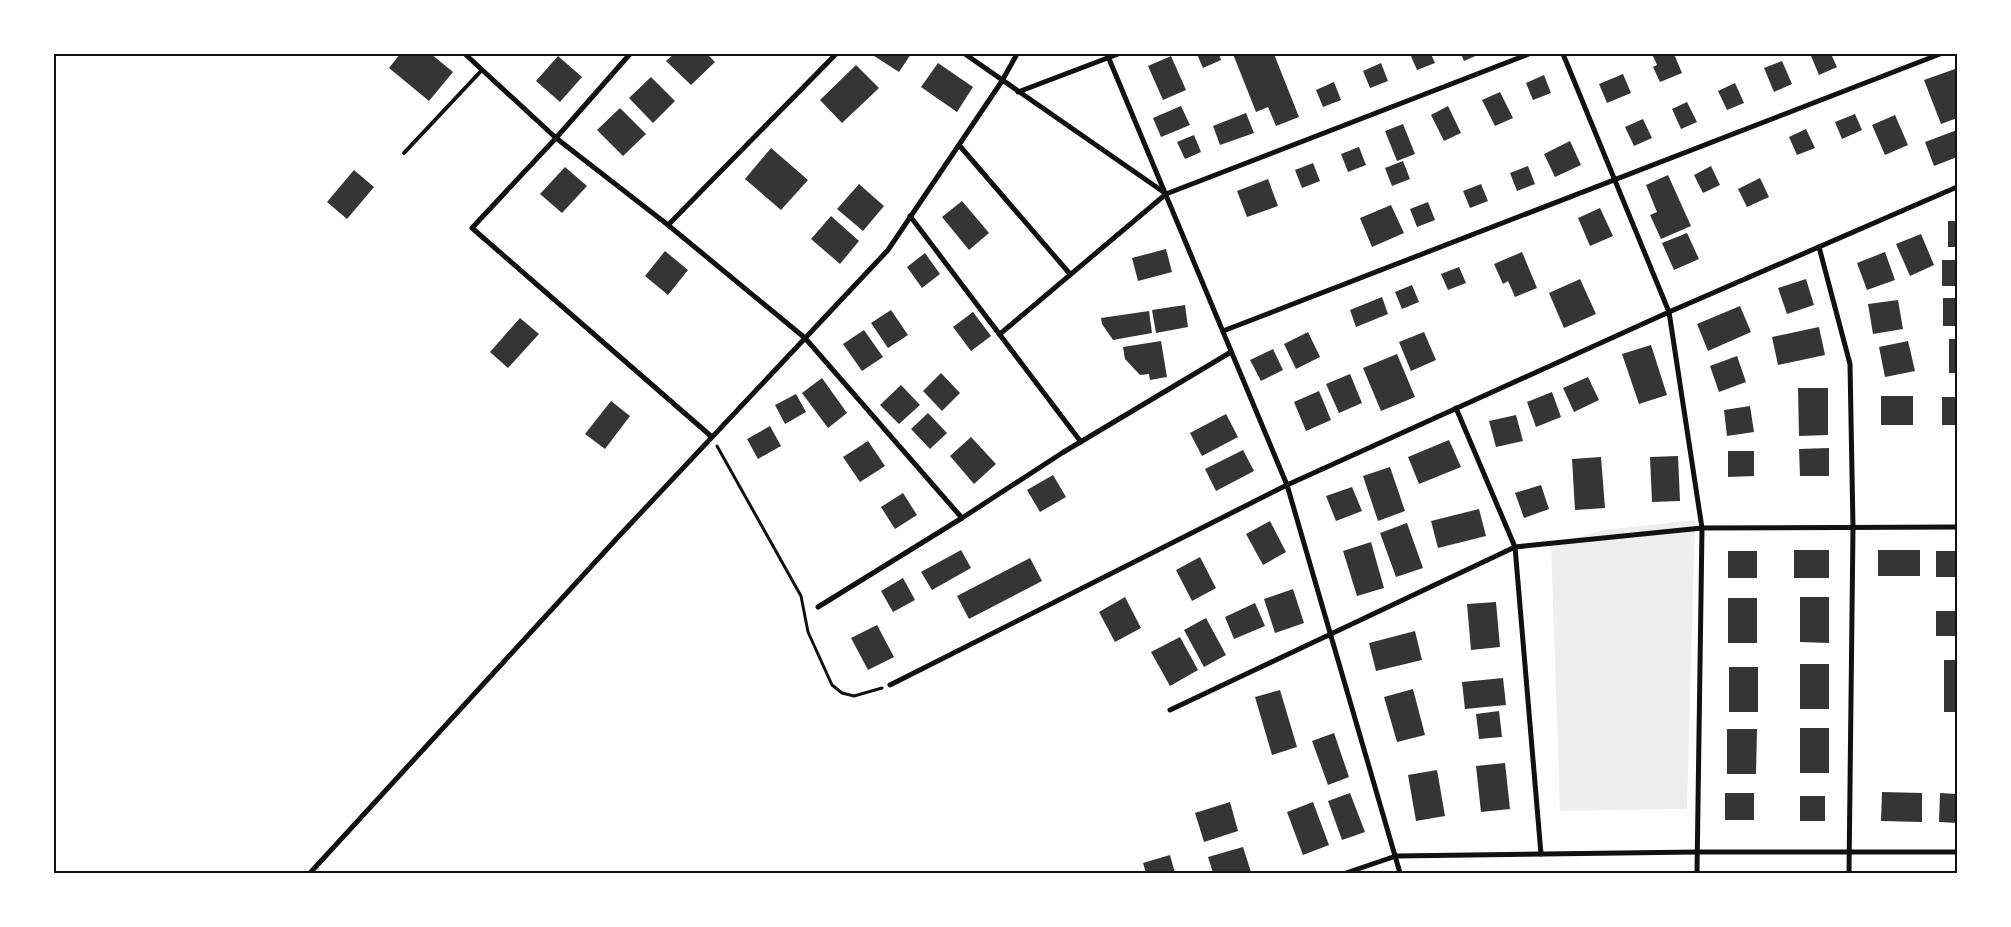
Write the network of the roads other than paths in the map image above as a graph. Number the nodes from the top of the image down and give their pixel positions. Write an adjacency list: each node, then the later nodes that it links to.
1 (465, 54): 11 (street)
2 (630, 54): 14 (street)
3 (836, 54): 21 (street)
4 (965, 54): 12 (street)
5 (1017, 54): 12 (street)
6 (1118, 54): 10 (street)
7 (1529, 54): 19 (street)
8 (1563, 54): 17 (street)
9 (1940, 54): 17 (street)
10 (1108, 56): 13 (street); 19 (street)
11 (482, 70): 14 (street); 16 (lane)
12 (1002, 81): 13 (street); 15 (street)
13 (1018, 92): 19 (street)
14 (556, 138): 21 (street); 30 (street)
15 (959, 145): 20 (street); 23 (street)
16 (404, 153)
17 (1615, 179): 24 (street); 25 (street)
18 (1957, 187): 22 (street)
19 (1166, 194): 23 (street); 25 (street)
20 (910, 216): 26 (street); 27 (street)
21 (668, 225): 27 (street)
22 (1819, 246): 24 (street); 34 (street)
23 (1070, 274): 26 (street)
24 (1669, 312): 29 (street); 36 (street)
25 (1223, 331): 28 (street)
26 (1000, 334): 31 (street)
27 (805, 338): 30 (street); 33 (street)
28 (1231, 352): 31 (street); 32 (street)
29 (1456, 408): 32 (street); 37 (street)
30 (712, 437): 47 (street)
31 (1081, 442): 33 (street)
32 (1287, 486): 39 (street); 40 (street)
33 (962, 518): 38 (street)
34 (1853, 527): 35 (street); 36 (street); 43 (street)
35 (1957, 527)
36 (1702, 528): 37 (street); 42 (street)
37 (1515, 547): 39 (street); 45 (street)
38 (818, 607)
39 (1331, 634): 41 (street); 46 (street)
40 (890, 685)
41 (1170, 710)
42 (1697, 852): 43 (street); 45 (street); 50 (street)
43 (1849, 852): 44 (street); 51 (street)
44 (1957, 852)
45 (1541, 854): 46 (street)
46 (1396, 856): 48 (street); 49 (street)
47 (310, 873)
48 (1346, 873)
49 (1400, 873)
50 (1697, 873)
51 (1848, 873)

